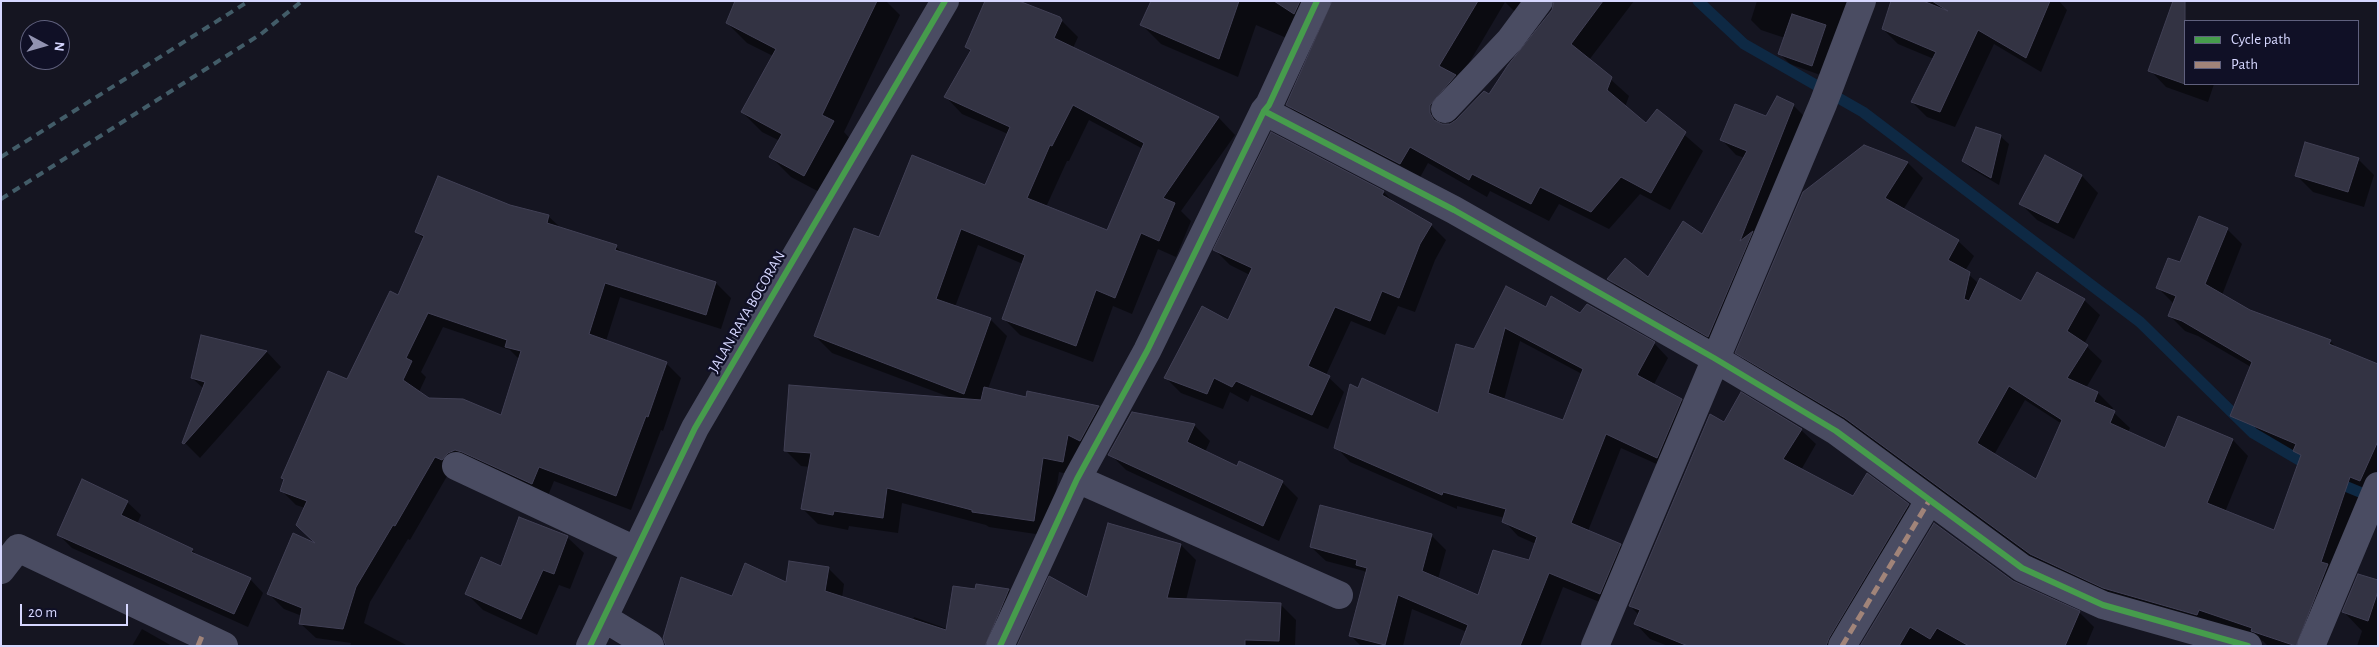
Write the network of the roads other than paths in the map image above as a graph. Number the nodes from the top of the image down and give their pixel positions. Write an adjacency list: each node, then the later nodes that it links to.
1 (945, 1): 13 (street, JALAN RAYA BOCORAN)
2 (1317, 1): 6 (street)
3 (1539, 1): 5 (street)
4 (1862, 1): 7 (street)
5 (1445, 109)
6 (1264, 112): 7 (street); 9 (street)
7 (1714, 358): 11 (street); 21 (street)
8 (456, 466): 13 (street)
9 (1077, 479): 15 (street); 20 (street)
10 (2378, 486): 24 (street)
11 (1929, 501): 22 (street); 23 (street)
12 (9, 544): 14 (street); 17 (street)
13 (635, 550): 16 (street, JALAN RAYA BOCORAN)
14 (1, 570)
15 (1339, 595)
16 (604, 618): 18 (street, JALAN RAYA BOCORAN); 19 (street)
17 (208, 642)
18 (590, 646)
19 (650, 646)
20 (1000, 646)
21 (1595, 646)
22 (1842, 646)
23 (2248, 646)
24 (2311, 646)

